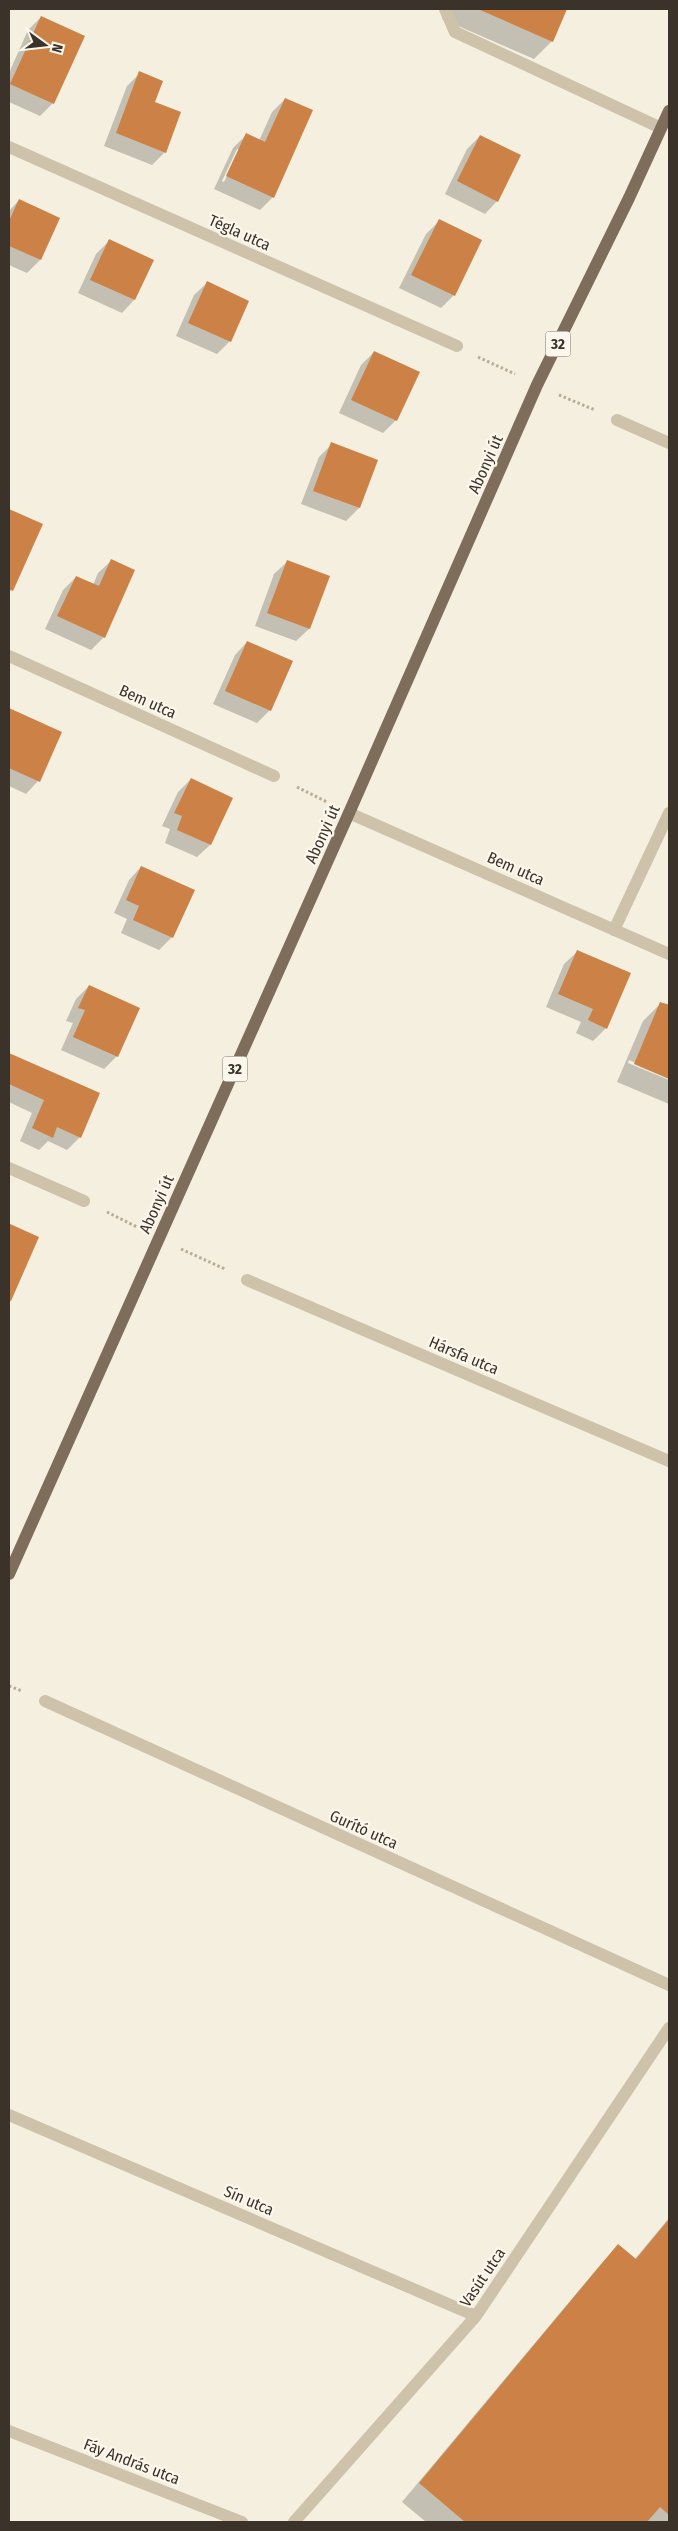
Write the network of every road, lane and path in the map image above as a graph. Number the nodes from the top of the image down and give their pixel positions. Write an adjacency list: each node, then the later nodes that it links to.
1 (445, 9): 3 (street)
2 (669, 110): 3 (main road, Abonyi út / 32)
3 (661, 128): 10 (main road, Abonyi út / 32)
4 (9, 147): 5 (street, Tégla utca)
5 (457, 346)
6 (617, 420): 7 (street)
7 (669, 442)
8 (9, 656): 9 (street, Bem utca)
9 (274, 776): 10 (path)
10 (349, 813): 12 (street, Bem utca); 18 (main road, Abonyi út / 32)
11 (669, 813): 12 (street)
12 (614, 930): 13 (street, Bem utca)
13 (669, 954)
14 (9, 1168): 15 (street)
15 (84, 1201)
16 (247, 1280): 17 (street, Hársfa utca)
17 (669, 1460)
18 (9, 1574)
19 (45, 1702): 20 (street, Gurító utca)
20 (669, 1985)
21 (669, 2028): 23 (street, Vasút utca)
22 (9, 2115): 23 (street, Sín utca)
23 (476, 2316): 26 (street, Vasút utca)
24 (9, 2431): 25 (street, Fáy András utca)
25 (242, 2522)
26 (294, 2522)

